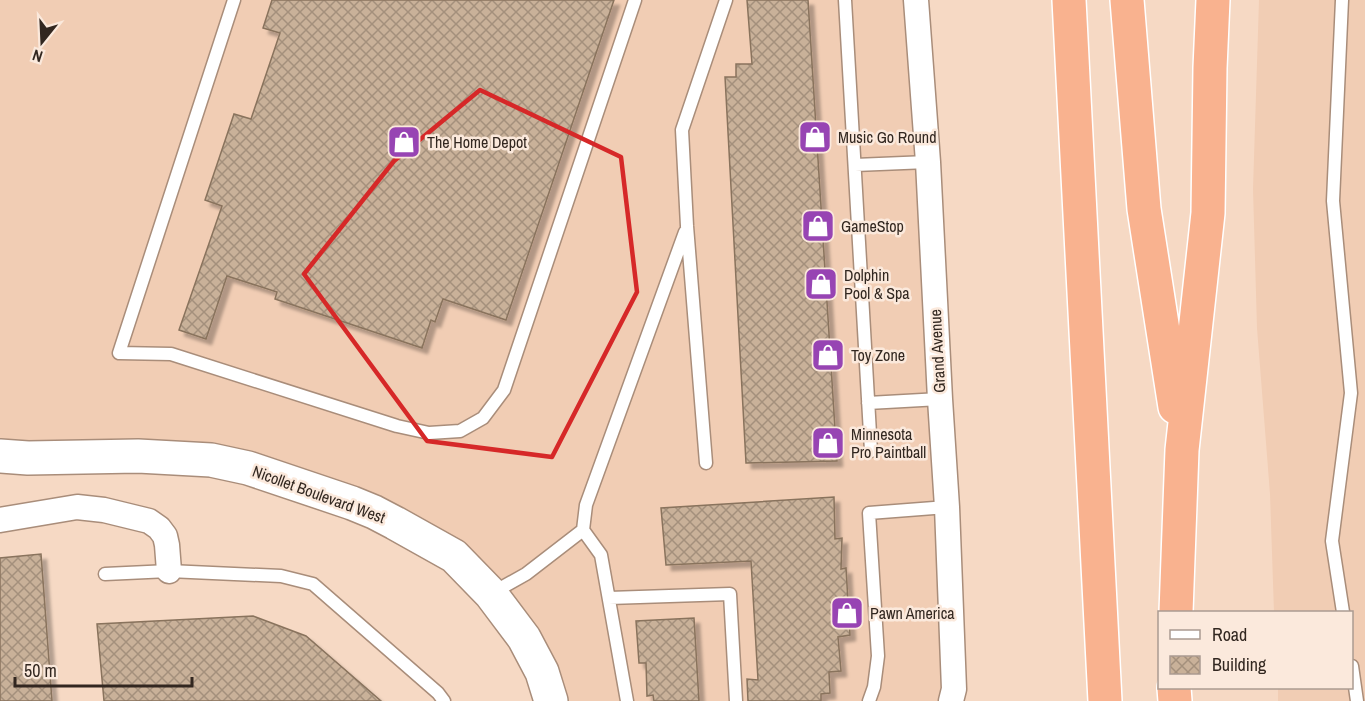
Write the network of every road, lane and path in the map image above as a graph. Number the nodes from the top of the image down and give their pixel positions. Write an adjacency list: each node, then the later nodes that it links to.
1 (234, 0): 2 (lane)
2 (635, 0)
3 (726, 0): 12 (lane)
4 (845, 0): 11 (lane)
5 (916, 0): 10 (street, Grand Avenue)
6 (1127, 0): 15 (highway)
7 (1213, 0): 15 (highway)
8 (1342, 0): 27 (lane)
9 (1068, 8): 35 (highway)
10 (928, 162): 11 (lane); 13 (street, Grand Avenue)
11 (855, 165): 14 (lane)
12 (687, 226): 18 (lane); 21 (lane)
13 (940, 399): 14 (lane); 19 (street, Grand Avenue)
14 (868, 403): 16 (lane)
15 (1182, 450): 26 (highway)
16 (871, 451)
17 (0, 456): 24 (street, Nicollet Boulevard West)
18 (706, 463)
19 (947, 507): 33 (lane); 34 (street, Grand Avenue)
20 (0, 520): 22 (street)
21 (583, 530): 24 (lane); 25 (lane)
22 (169, 571): 23 (lane); 29 (lane)
23 (105, 574)
24 (491, 594): 30 (street, Nicollet Boulevard West)
25 (609, 598): 31 (lane); 32 (lane)
26 (1176, 611)
27 (1343, 611)
28 (1353, 673): 36 (lane)
29 (444, 701)
30 (551, 701)
31 (627, 701)
32 (736, 701)
33 (869, 701)
34 (951, 701)
35 (1105, 701)
36 (1357, 701)

